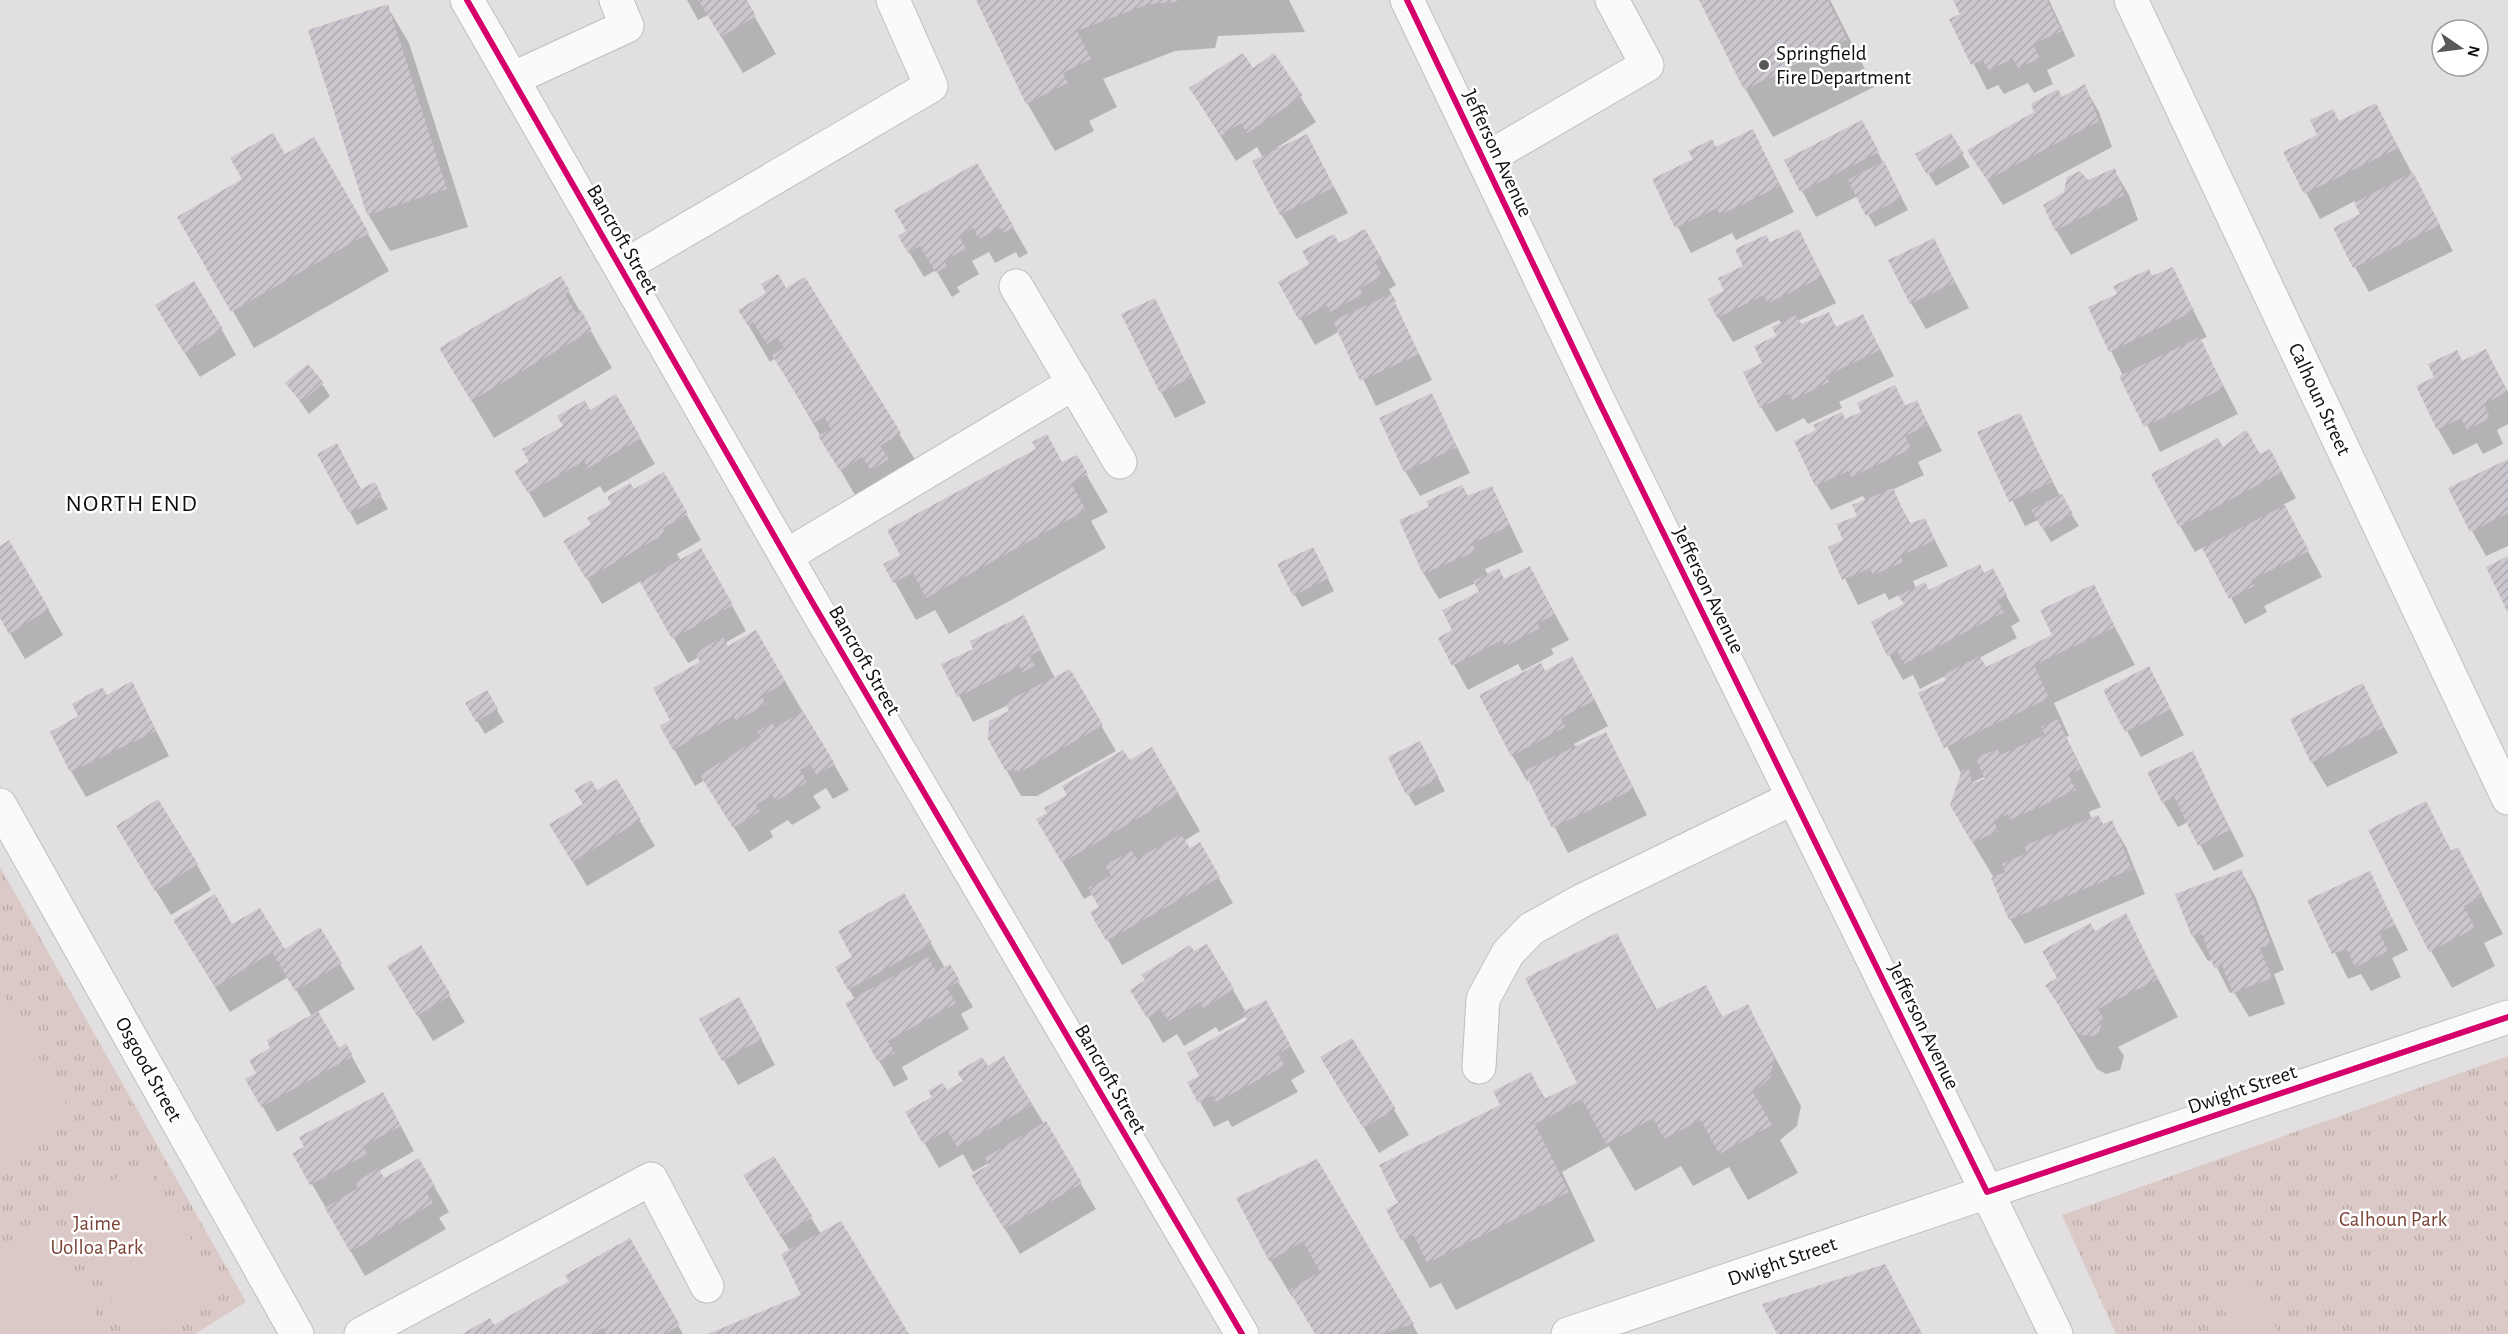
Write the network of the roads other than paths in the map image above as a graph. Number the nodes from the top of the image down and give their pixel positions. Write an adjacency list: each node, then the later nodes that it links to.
1 (466, 0): 7 (street, Bancroft Street)
2 (616, 0): 7 (street)
3 (893, 0): 9 (street)
4 (1407, 0): 8 (street, Jefferson Avenue)
5 (1612, 0): 8 (street)
6 (2131, 0): 15 (street, Calhoun Street)
7 (512, 79): 9 (street, Bancroft Street)
8 (1484, 160): 14 (street, Jefferson Avenue)
9 (621, 268): 13 (street, Bancroft Street)
10 (1016, 286): 11 (street)
11 (1074, 383): 12 (street); 13 (street)
12 (1120, 462)
13 (786, 556): 23 (street, Bancroft Street)
14 (1793, 798): 18 (street); 19 (street, Jefferson Avenue)
15 (2508, 798)
16 (0, 806): 21 (street, Osgood Street)
17 (2508, 1017): 19 (street, Dwight Street)
18 (1479, 1067)
19 (1987, 1192): 24 (street, Dwight Street); 25 (street, Jefferson Avenue)
20 (707, 1286): 22 (street)
21 (297, 1334)
22 (361, 1334)
23 (1242, 1334)
24 (1568, 1334)
25 (2056, 1334)

